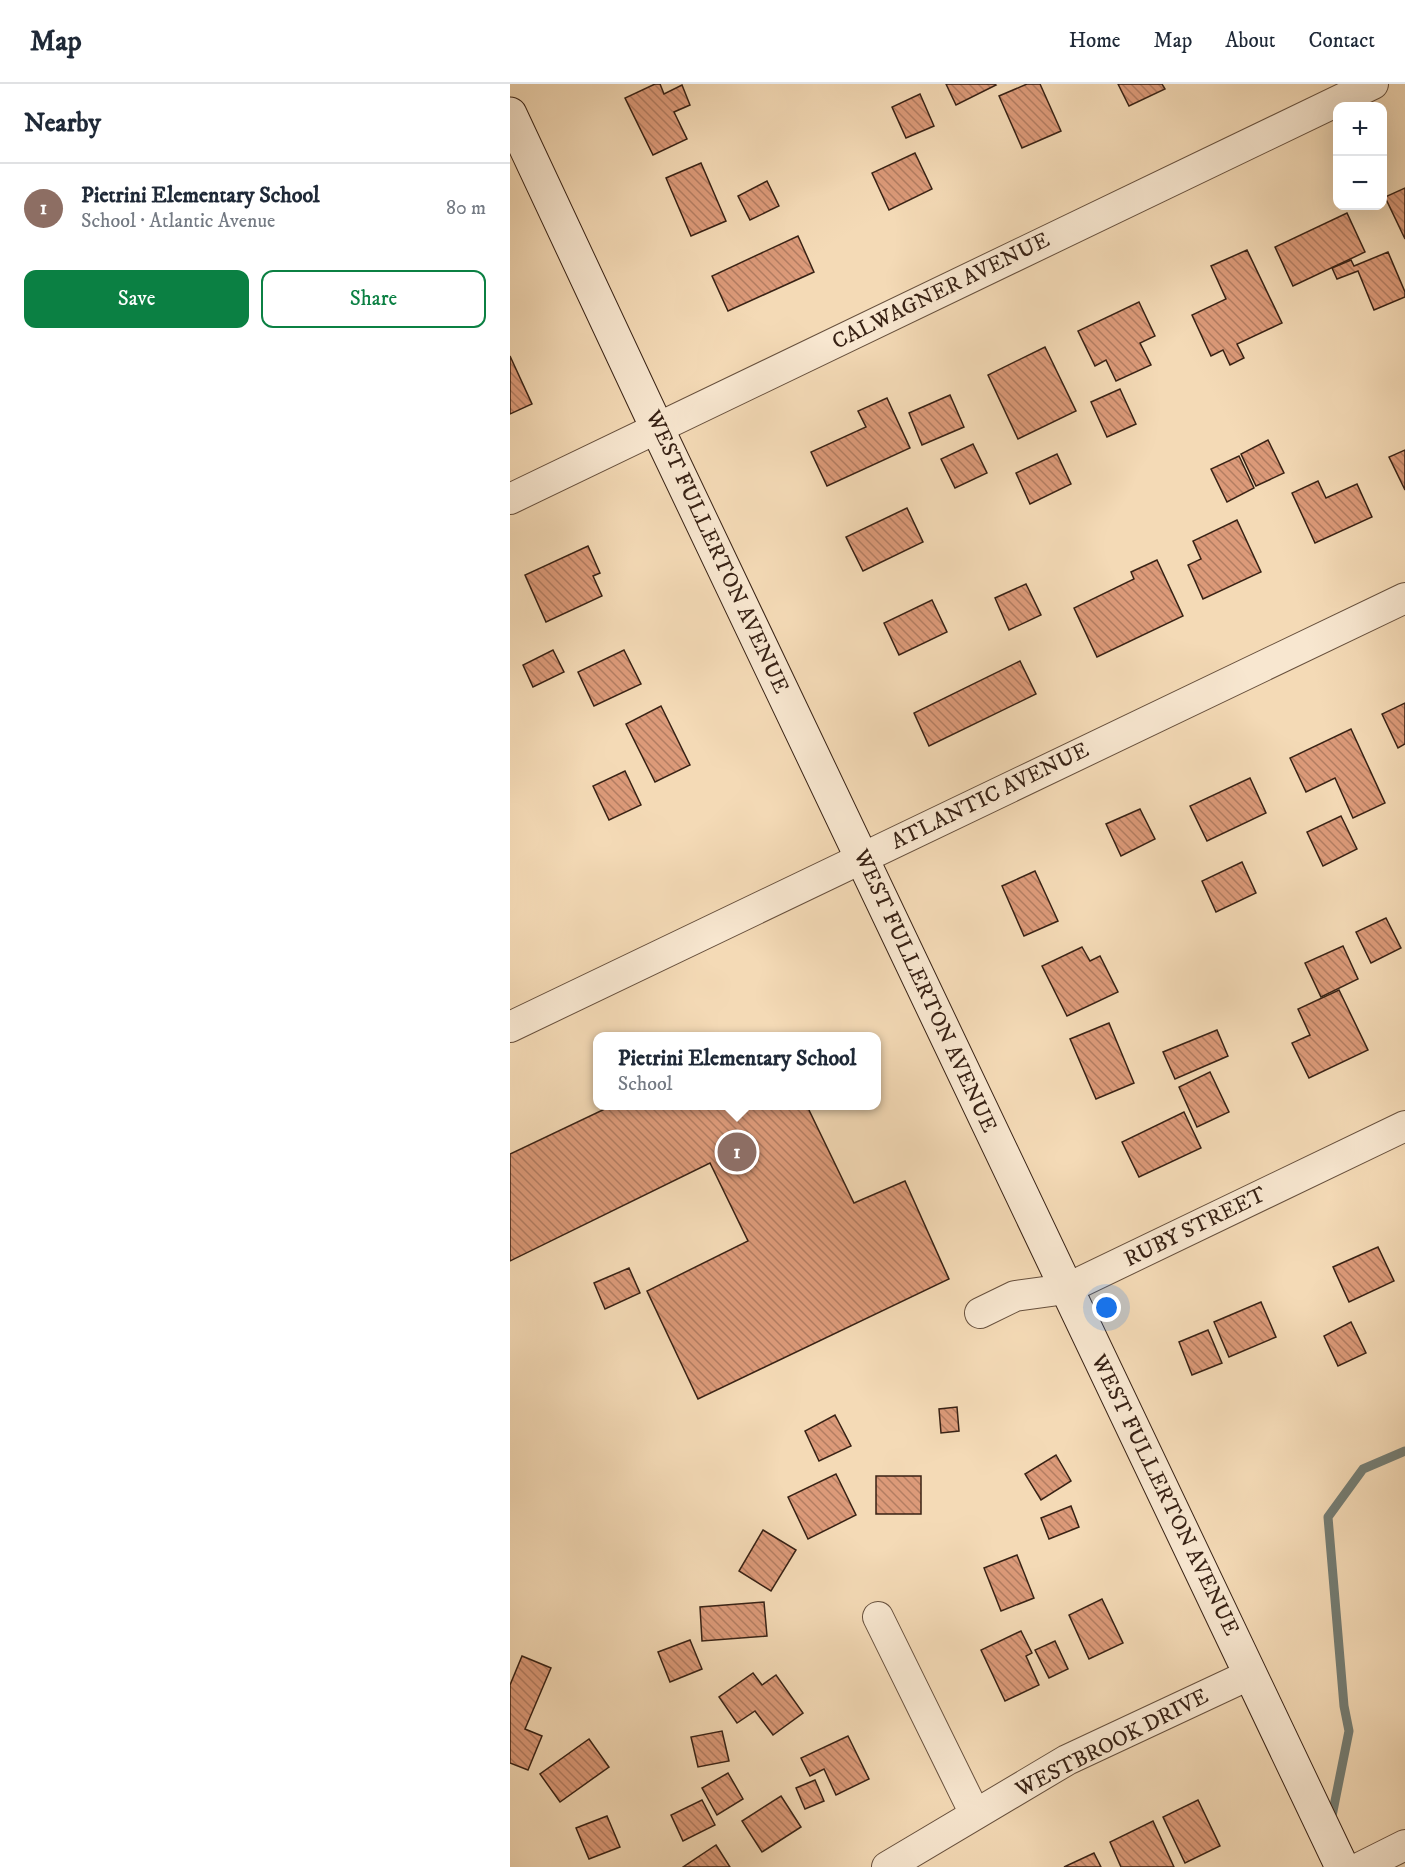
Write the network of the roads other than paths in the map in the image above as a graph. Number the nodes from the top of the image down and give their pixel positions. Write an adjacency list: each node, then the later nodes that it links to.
1 (1372, 84): 3 (street, CALWAGNER AVENUE)
2 (510, 114): 3 (street, WEST FULLERTON AVENUE)
3 (657, 428): 4 (street, CALWAGNER AVENUE); 6 (street, WEST FULLERTON AVENUE)
4 (510, 499)
5 (1405, 597): 6 (street, ATLANTIC AVENUE)
6 (862, 857): 7 (street, ATLANTIC AVENUE); 9 (street, WEST FULLERTON AVENUE)
7 (510, 1027)
8 (1405, 1126): 9 (street, RUBY STREET)
9 (1066, 1289): 10 (street, RUBY STREET); 12 (street, WEST FULLERTON AVENUE)
10 (980, 1313)
11 (878, 1617): 13 (street)
12 (1251, 1674): 13 (street, WESTBROOK DRIVE); 16 (street, WEST FULLERTON AVENUE)
13 (975, 1814): 15 (street, WESTBROOK DRIVE)
14 (1405, 1845): 17 (street)
15 (887, 1867)
16 (1342, 1867)
17 (1361, 1867)

